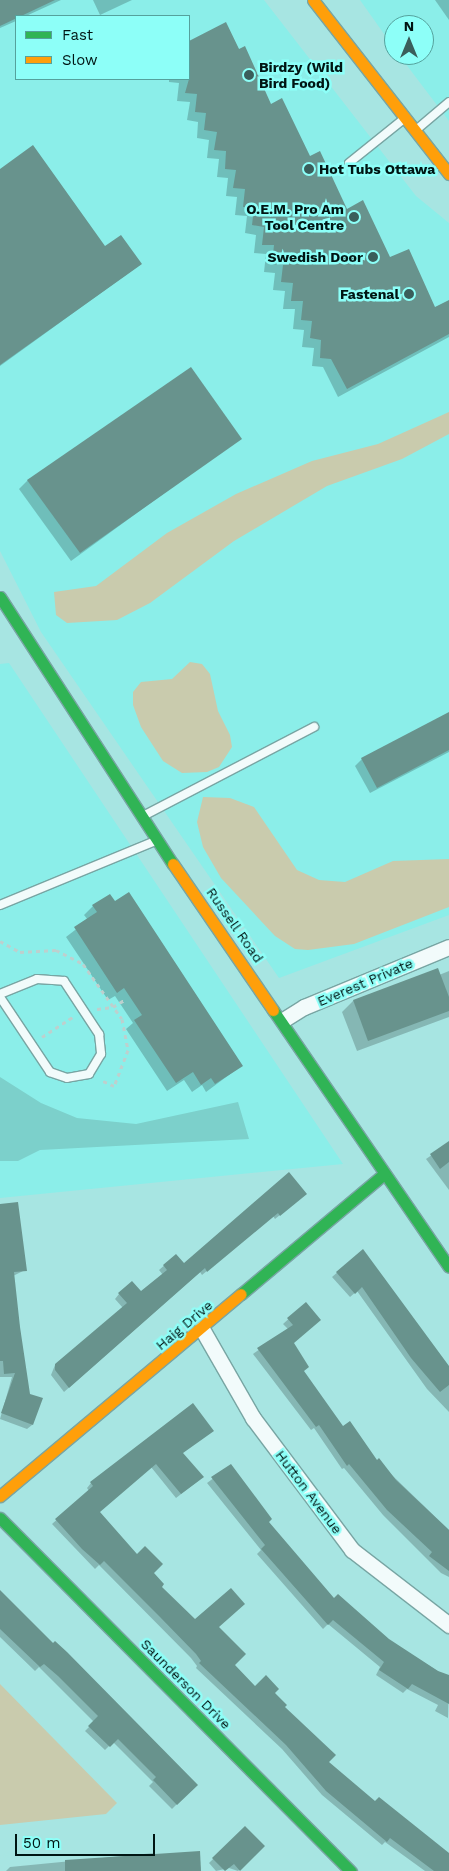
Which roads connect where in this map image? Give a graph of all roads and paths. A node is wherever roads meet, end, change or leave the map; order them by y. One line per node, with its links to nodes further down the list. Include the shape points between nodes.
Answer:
1 (313, 0): 3 (street)
2 (449, 102): 4 (lane)
3 (404, 119): 4 (street); 5 (lane)
4 (414, 132): 6 (street)
5 (349, 163)
6 (449, 174)
7 (0, 597): 9 (street, Russell Road)
8 (314, 727): 9 (lane)
9 (141, 816): 10 (street, Russell Road)
10 (157, 840): 11 (lane); 14 (street, Russell Road)
11 (0, 905)
12 (449, 947): 14 (street, Everest Private, via 304,1007)
13 (0, 995): 13 (lane, via 50,1072 67,1078 89,1074 101,1054 99,1034 64,981 37,979)
14 (283, 1020): 15 (street, Russell Road)
15 (384, 1174): 16 (street, Russell Road); 17 (street, Haig Drive)
16 (449, 1267)
17 (202, 1330): 18 (street, Haig Drive); 20 (street, Hutton Avenue, via 253,1418 352,1550)
18 (0, 1496)
19 (0, 1518): 21 (street, Saunderson Drive)
20 (449, 1625)
21 (351, 1871)

